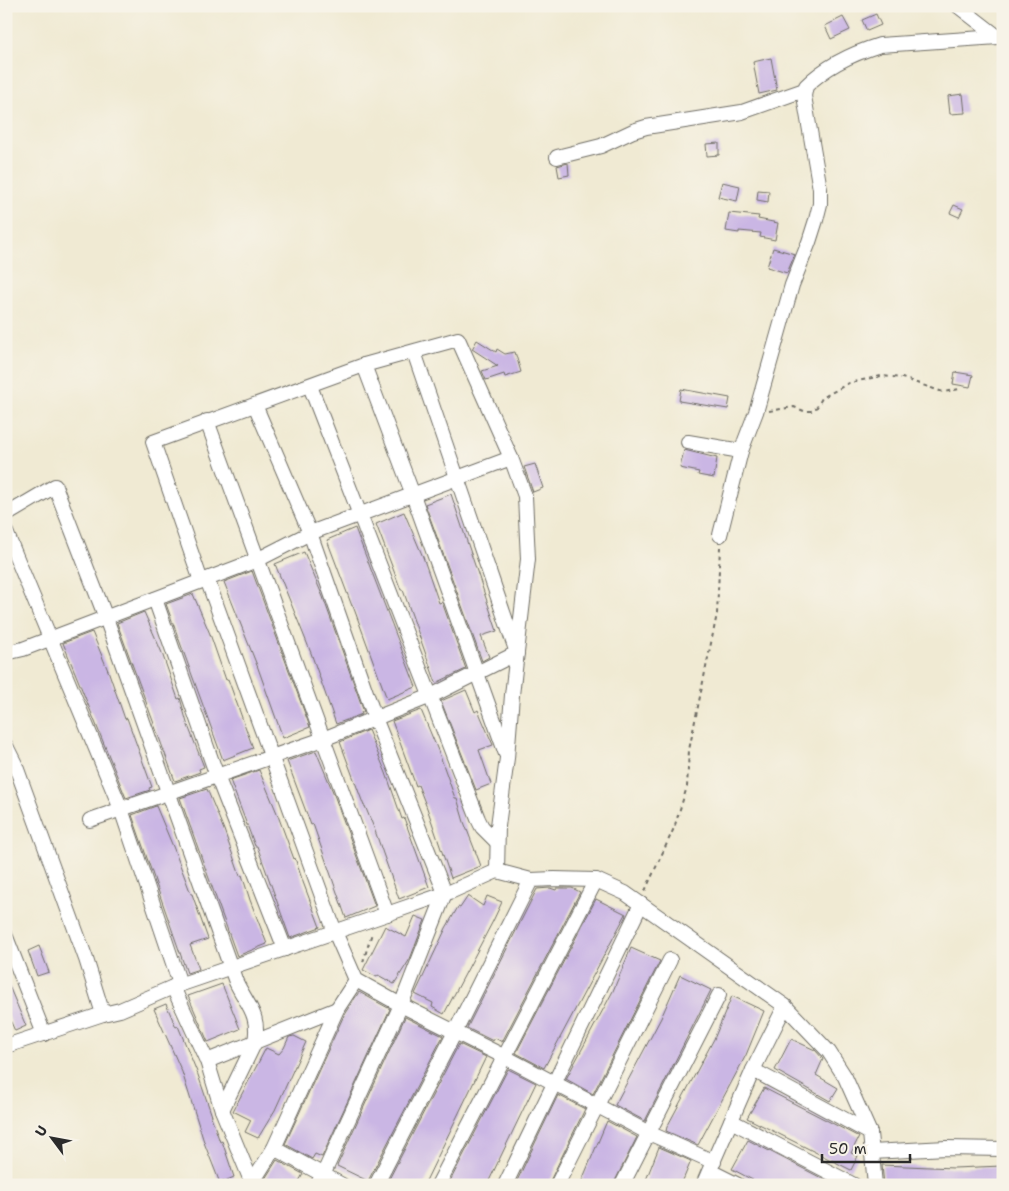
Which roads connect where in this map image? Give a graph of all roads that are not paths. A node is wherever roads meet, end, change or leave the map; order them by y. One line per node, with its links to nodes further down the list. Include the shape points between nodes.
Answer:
1 (958, 6): 2 (street)
2 (1000, 37): 3 (street, via 880,45 865,49 835,65)
3 (804, 90): 4 (street, via 742,112 646,127 602,146); 11 (street, via 820,204)
4 (557, 157)
5 (414, 352): 6 (street); 12 (street, via 458,339); 13 (street)
6 (364, 365): 7 (street); 14 (street)
7 (310, 386): 8 (street); 15 (street)
8 (255, 405): 9 (street); 18 (street)
9 (207, 421): 20 (street); 21 (street, via 154,442)
10 (688, 442): 11 (street)
11 (741, 451): 19 (street)
12 (511, 458): 13 (street); 26 (street, via 525,496 528,558)
13 (458, 478): 14 (street); 26 (street)
14 (413, 495): 15 (street); 27 (street)
15 (360, 514): 18 (street); 28 (street)
16 (6, 515): 23 (street, via 55,486)
17 (6, 532): 24 (street)
18 (310, 533): 20 (street); 29 (street)
19 (720, 535)
20 (258, 560): 21 (street); 30 (street)
21 (204, 580): 22 (street); 32 (street)
22 (155, 599): 23 (street); 34 (street)
23 (106, 618): 24 (street); 35 (street)
24 (51, 639): 25 (street); 36 (street)
25 (6, 652)
26 (516, 653): 27 (street); 33 (street)
27 (477, 673): 28 (street); 33 (street)
28 (431, 696): 29 (street); 38 (street, via 478,819)
29 (375, 718): 30 (street); 42 (street)
30 (323, 739): 32 (street); 44 (street)
31 (6, 746): 56 (street, via 86,959)
32 (270, 756): 34 (street); 45 (street)
33 (507, 758): 38 (street)
34 (217, 776): 35 (street); 47 (street)
35 (168, 793): 36 (street); 49 (street)
36 (121, 809): 37 (street); 51 (street)
37 (90, 820)
38 (496, 841): 39 (street)
39 (497, 871): 40 (street); 42 (street)
40 (531, 880): 41 (street); 57 (street)
41 (596, 880): 43 (street); 61 (street)
42 (445, 893): 44 (street); 53 (street)
43 (641, 904): 54 (street); 64 (street)
44 (382, 916): 45 (street)
45 (335, 932): 47 (street); 50 (street)
46 (6, 936): 58 (street)
47 (285, 949): 49 (street)
48 (670, 960): 65 (street)
49 (231, 967): 51 (street); 59 (street, via 256,1017)
50 (356, 980): 53 (street); 55 (street)
51 (176, 986): 56 (street); 62 (street)
52 (719, 994): 68 (street)
53 (401, 1005): 57 (street); 74 (street)
54 (785, 1006): 63 (street); 69 (street, via 829,1052 846,1077)
55 (337, 1009): 59 (street); 70 (street)
56 (103, 1014): 58 (street)
57 (455, 1032): 61 (street); 77 (street)
58 (44, 1034): 60 (street)
59 (255, 1042): 62 (street); 66 (street)
60 (6, 1046)
61 (503, 1056): 64 (street); 78 (street)
62 (207, 1061): 66 (street)
63 (753, 1070): 67 (street); 69 (street)
64 (556, 1084): 65 (street); 79 (street)
65 (596, 1106): 68 (street); 80 (street)
66 (222, 1110): 75 (street)
67 (731, 1122): 73 (street); 84 (street)
68 (649, 1133): 73 (street); 81 (street)
69 (870, 1133): 72 (street)
70 (274, 1148): 74 (street); 75 (street)
71 (1003, 1149): 72 (street)
72 (872, 1152): 85 (street)
73 (712, 1167): 82 (street); 83 (street)
74 (320, 1180): 76 (street)
75 (252, 1184)
76 (342, 1185)
77 (376, 1185)
78 (438, 1185)
79 (505, 1185)
80 (557, 1185)
81 (622, 1185)
82 (703, 1185)
83 (738, 1185)
84 (854, 1185)
85 (875, 1185)

